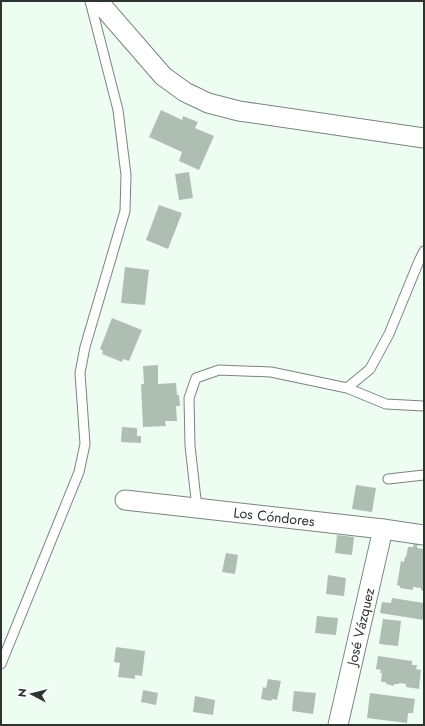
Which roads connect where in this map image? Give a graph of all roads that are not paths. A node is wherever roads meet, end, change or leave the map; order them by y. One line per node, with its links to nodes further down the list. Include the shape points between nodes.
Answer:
1 (90, 1): 13 (lane, via 118,110 126,176 125,211 80,373 85,444 78,472)
2 (98, 1): 3 (street, via 163,76 185,92 208,103 239,111)
3 (424, 138)
4 (424, 250): 5 (lane, via 389,334 370,369)
5 (348, 388): 6 (lane, via 386,404); 10 (lane, via 271,372 219,370 196,378 190,398 190,446)
6 (424, 406)
7 (424, 476): 8 (lane)
8 (388, 479)
9 (125, 500): 10 (street, Los Cóndores)
10 (197, 508): 11 (street, Los Cóndores)
11 (383, 529): 12 (street, Los Cóndores); 14 (street, José Vázquez)
12 (424, 535)
13 (1, 664)
14 (338, 725)

